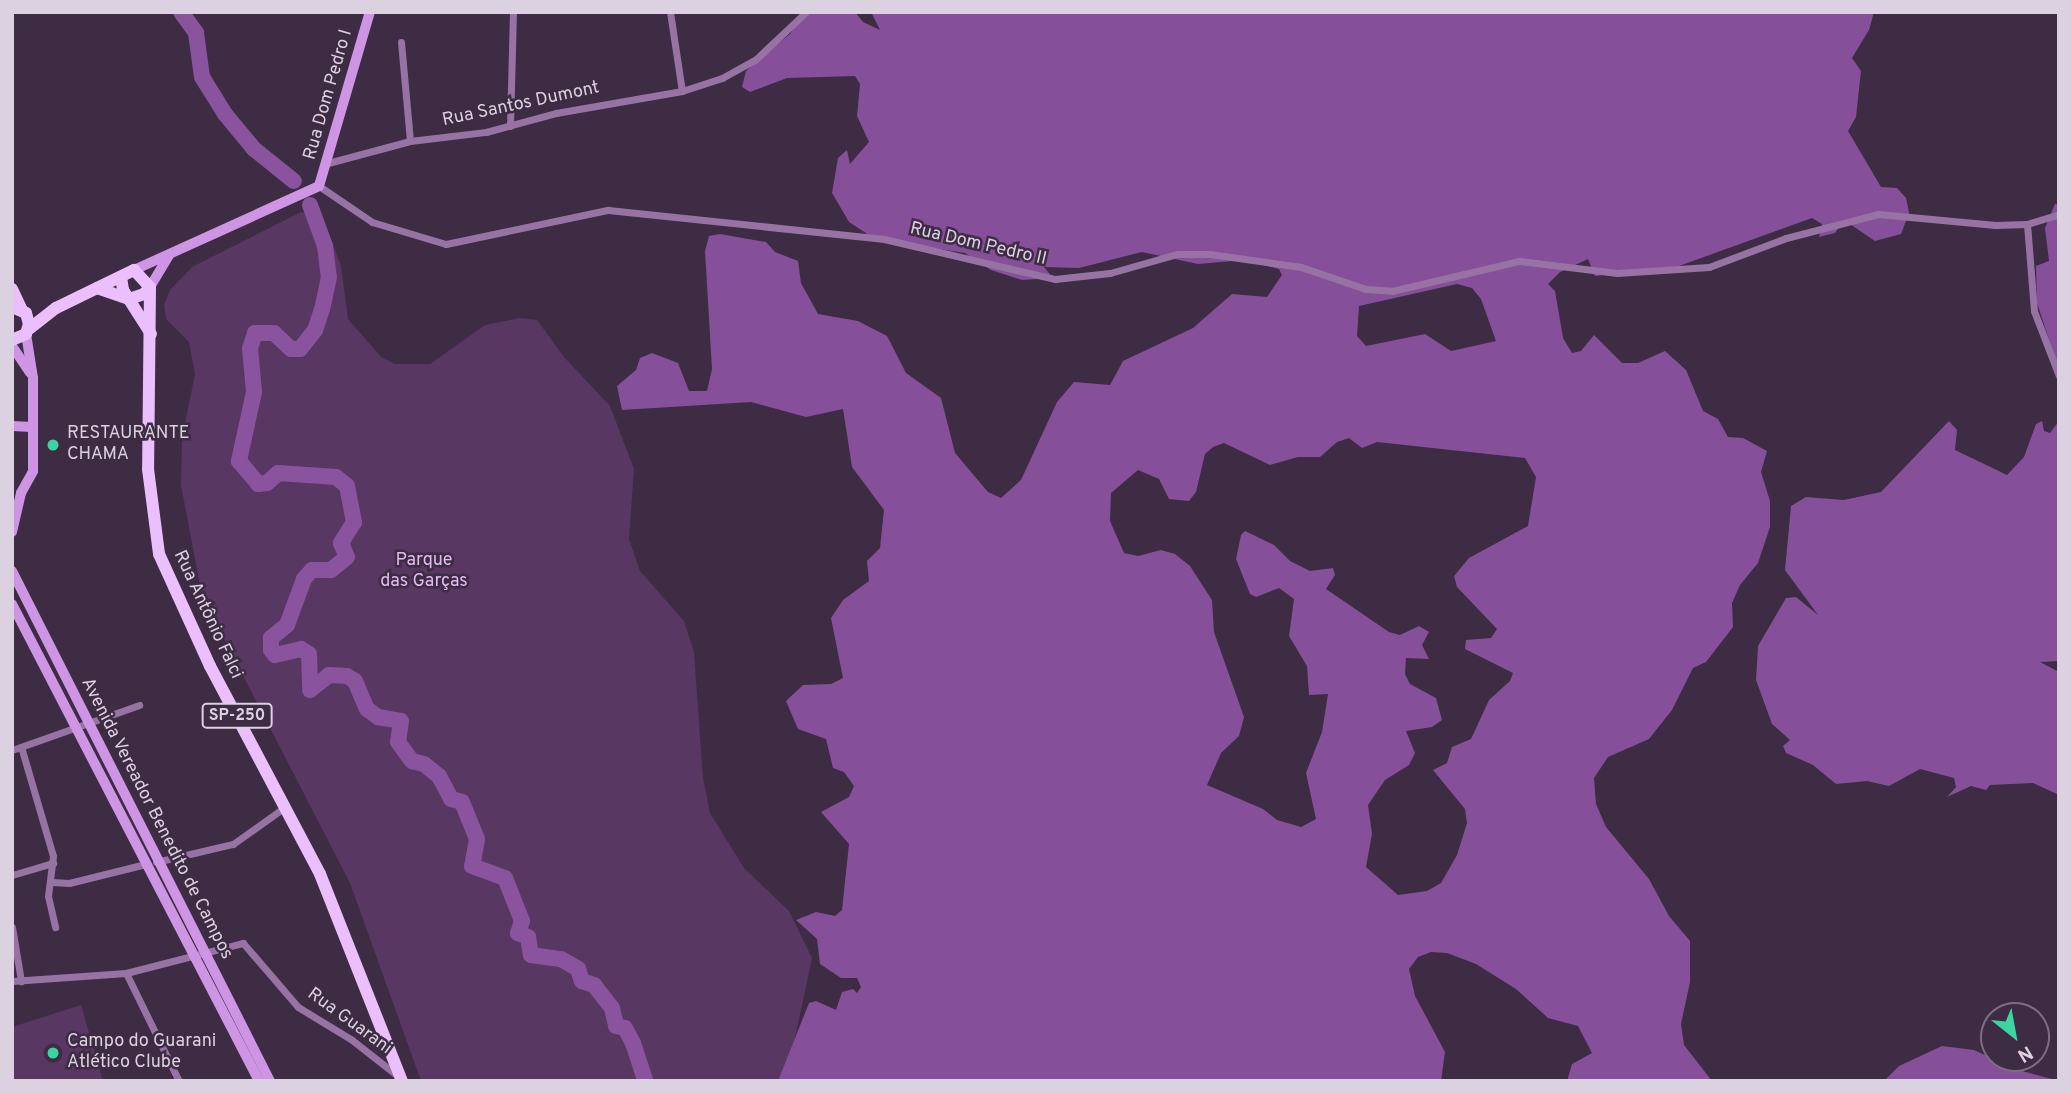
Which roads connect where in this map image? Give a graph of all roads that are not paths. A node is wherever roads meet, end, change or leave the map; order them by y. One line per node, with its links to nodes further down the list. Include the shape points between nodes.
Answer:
1 (370, 12): 9 (main road, Rua Dom Pedro I)
2 (513, 12): 7 (street)
3 (670, 12): 6 (street)
4 (806, 12): 6 (street, Rua Santos Dumont, via 755,60 722,78)
5 (401, 42): 8 (street)
6 (681, 91): 7 (street, Rua Santos Dumont)
7 (510, 126): 8 (street, Rua Santos Dumont)
8 (410, 141): 9 (street, Rua Santos Dumont)
9 (328, 163): 10 (main road, Rua Dom Pedro I)
10 (319, 186): 12 (street, Rua Dom Pedro II, via 372,222 446,244 608,210 884,239 1055,279 1110,273 1177,254 1210,254 1301,267 1366,289 1392,291 1519,261 1617,273 1678,272 1895,212 1995,225); 13 (main road)
11 (2059, 214): 12 (street, Rua Dom Pedro II)
12 (2027, 224): 26 (street, via 2034,311)
13 (171, 253): 14 (main road); 16 (main road)
14 (134, 270): 15 (main road); 16 (main road)
15 (121, 277): 18 (main road); 19 (main road)
16 (150, 287): 19 (main road, via 144,295); 23 (main road, Rua Antônio Falci / SP-250)
17 (12, 289): 21 (main road)
18 (97, 289): 19 (main road); 20 (main road)
19 (129, 299): 23 (main road)
20 (56, 308): 21 (main road); 22 (main road)
21 (20, 310): 22 (main road)
22 (27, 332): 24 (main road); 27 (main road)
23 (151, 334): 41 (main road, Rua Antônio Falci / SP-250, via 148,469 159,554 205,655)
24 (12, 340)
25 (12, 346): 27 (main road)
26 (2059, 376)
27 (33, 378): 29 (main road)
28 (12, 426): 29 (main road)
29 (33, 427): 30 (main road, via 33,471)
30 (16, 495): 31 (main road)
31 (12, 532)
32 (12, 571): 34 (main road, Avenida Vereador Benedito de Campos)
33 (12, 604): 35 (main road, Avenida Vereador Benedito de Campos)
34 (47, 646): 35 (main road); 37 (main road, Avenida Vereador Benedito de Campos)
35 (36, 653): 38 (main road, Avenida Vereador Benedito de Campos)
36 (139, 705): 37 (street)
37 (88, 725): 38 (street); 43 (main road, Avenida Vereador Benedito de Campos)
38 (76, 730): 40 (street); 43 (main road, Avenida Vereador Benedito de Campos)
39 (12, 750): 40 (street)
40 (22, 750): 42 (street)
41 (285, 807): 43 (street, via 233,844); 51 (main road, Rua Antônio Falci / SP-250, via 320,874)
42 (53, 863): 44 (street); 45 (street)
43 (151, 863): 45 (street, via 69,883); 48 (main road, Avenida Vereador Benedito de Campos)
44 (12, 874)
45 (52, 882): 47 (street, via 48,896)
46 (12, 927): 50 (street)
47 (55, 927)
48 (199, 953): 49 (street, Rua Guarani); 51 (street, Rua Guarani, via 232,943 251,947 298,1007 352,1040); 53 (main road, Avenida Vereador Benedito de Campos); 54 (main road, Avenida Vereador Benedito de Campos)
49 (126, 973): 50 (street, Rua Guarani); 52 (street)
50 (16, 981)
51 (402, 1080)
52 (179, 1081)
53 (259, 1081)
54 (270, 1081)

